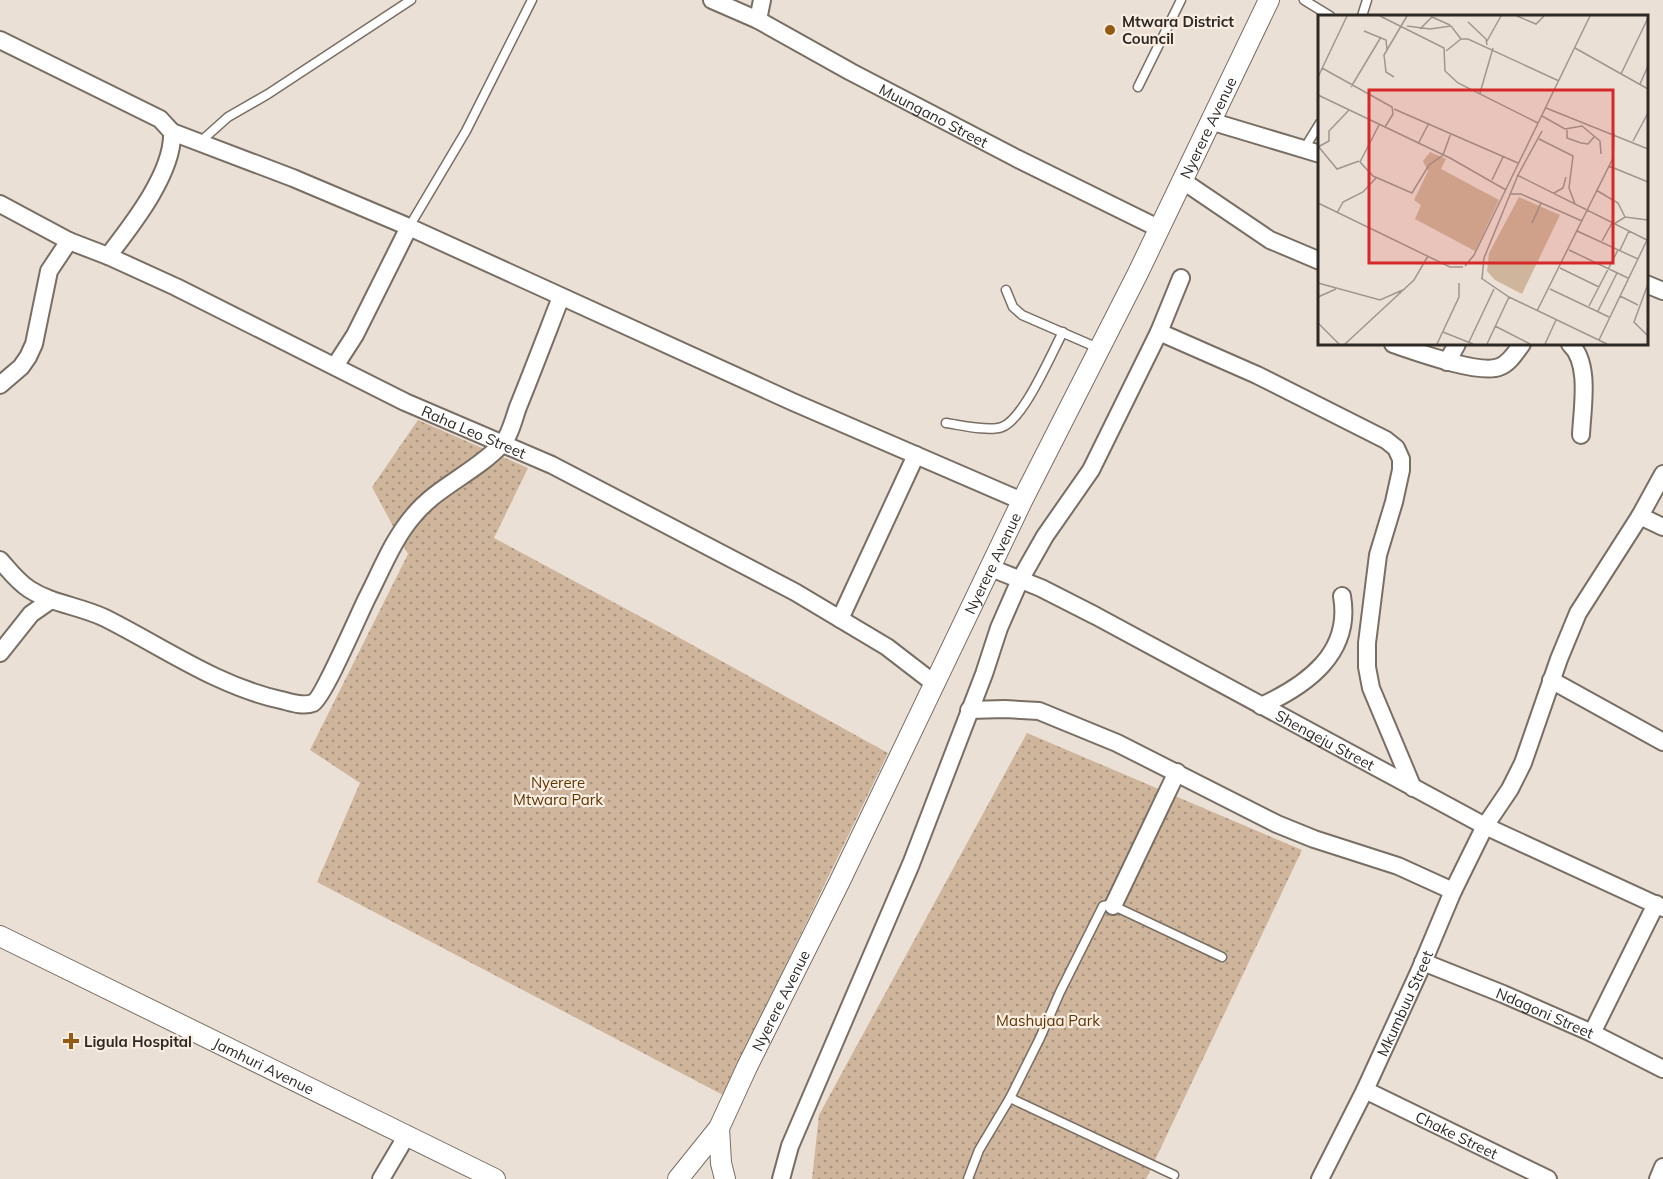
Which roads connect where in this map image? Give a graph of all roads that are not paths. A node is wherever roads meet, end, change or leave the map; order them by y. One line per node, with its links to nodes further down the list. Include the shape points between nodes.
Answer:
1 (411, 0): 17 (lane, via 228,117)
2 (532, 0): 21 (lane, via 466,131)
3 (712, 0): 11 (street, Muungano Street)
4 (762, 0): 11 (street)
5 (1181, 0): 13 (lane)
6 (1269, 0): 14 (street, Nyerere Avenue)
7 (1367, 0): 10 (lane)
8 (1310, 2): 9 (lane)
9 (1329, 15)
10 (1362, 15)
11 (758, 20): 22 (street, Muungano Street, via 851,72)
12 (0, 40): 16 (street, via 160,119)
13 (1138, 87)
14 (1210, 121): 18 (street); 19 (street, Nyerere Avenue)
15 (1318, 130): 18 (lane)
16 (172, 132): 17 (street); 24 (street, via 165,166 146,204)
17 (200, 142): 21 (street)
18 (1312, 152)
19 (1183, 181): 22 (street, Nyerere Avenue); 25 (street, via 1270,240)
20 (0, 204): 23 (street, Raha Leo Street)
21 (409, 227): 30 (street); 39 (street, via 360,327)
22 (1158, 228): 37 (street, Nyerere Avenue)
23 (69, 241): 24 (street, Raha Leo Street); 40 (street, via 49,271 28,357)
24 (108, 256): 39 (street, Raha Leo Street)
25 (1318, 260)
26 (1180, 278): 32 (street)
27 (1648, 284): 29 (street)
28 (1006, 290): 31 (lane, via 1013,307 1022,315)
29 (1663, 291)
30 (561, 297): 43 (street); 44 (street)
31 (1063, 332): 37 (lane); 41 (lane, via 1034,388 1010,422 986,428)
32 (1159, 332): 51 (street, via 1091,470); 62 (street, via 1257,375 1396,448 1401,470 1378,555 1367,667 1371,687)
33 (1396, 345): 38 (street)
34 (1456, 345): 38 (street)
35 (1521, 345): 38 (street, via 1498,368)
36 (1571, 345): 42 (street, via 1582,361)
37 (1098, 348): 46 (street, Nyerere Avenue)
38 (1447, 362)
39 (335, 366): 43 (street, Raha Leo Street, via 405,402)
40 (0, 385)
41 (946, 423)
42 (1581, 435)
43 (504, 443): 53 (street, via 431,499 405,527 331,674 312,703 297,704 246,690 103,617); 54 (street, Raha Leo Street, via 795,592)
44 (916, 455): 46 (street); 54 (street)
45 (1663, 474): 47 (street, Mkumbuu Street)
46 (1022, 501): 50 (street, Nyerere Avenue)
47 (1640, 516): 48 (street); 56 (street, Mkumbuu Street, via 1578,613)
48 (1663, 527)
49 (0, 560): 53 (street, via 22,584)
50 (990, 568): 51 (street, Shengeju Street); 57 (street, Nyerere Avenue)
51 (1020, 579): 58 (street, Shengeju Street); 59 (street)
52 (1342, 596): 58 (street, via 1340,636 1323,667 1288,694)
53 (51, 600): 55 (street, via 31,614)
54 (840, 619): 57 (street, Raha Leo Street, via 887,647)
55 (0, 653)
56 (1551, 680): 60 (street); 63 (street, Mkumbuu Street, via 1523,763)
57 (934, 684): 74 (street, Nyerere Avenue)
58 (1261, 706): 62 (street, Shengeju Street)
59 (969, 710): 61 (street, via 1039,711); 82 (street, via 911,864 790,1146)
60 (1663, 742)
61 (1177, 772): 64 (street, via 1277,824 1398,866); 65 (street)
62 (1413, 788): 63 (street, Shengeju Street)
63 (1485, 826): 64 (street, Mkumbuu Street); 66 (street, Shengeju Street)
64 (1453, 891): 69 (street, Mkumbuu Street)
65 (1113, 906): 68 (lane); 73 (lane, via 1100,910)
66 (1660, 906): 70 (street)
67 (0, 936): 75 (street, Jamhuri Avenue)
68 (1222, 957)
69 (1423, 963): 70 (street, Ndagoni Street); 72 (street, Mkumbuu Street)
70 (1592, 1033): 71 (street, Ndagoni Street)
71 (1663, 1069)
72 (1365, 1090): 84 (street, Mkumbuu Street); 85 (street, Chake Street)
73 (1010, 1098): 77 (lane); 83 (lane, via 979,1150)
74 (719, 1128): 80 (street); 81 (street)
75 (407, 1135): 78 (street); 79 (street, Jamhuri Avenue)
76 (1663, 1167): 86 (street)
77 (1174, 1175)
78 (381, 1179)
79 (495, 1179)
80 (678, 1179)
81 (725, 1179)
82 (781, 1179)
83 (968, 1179)
84 (1320, 1179)
85 (1548, 1179)
86 (1658, 1179)

